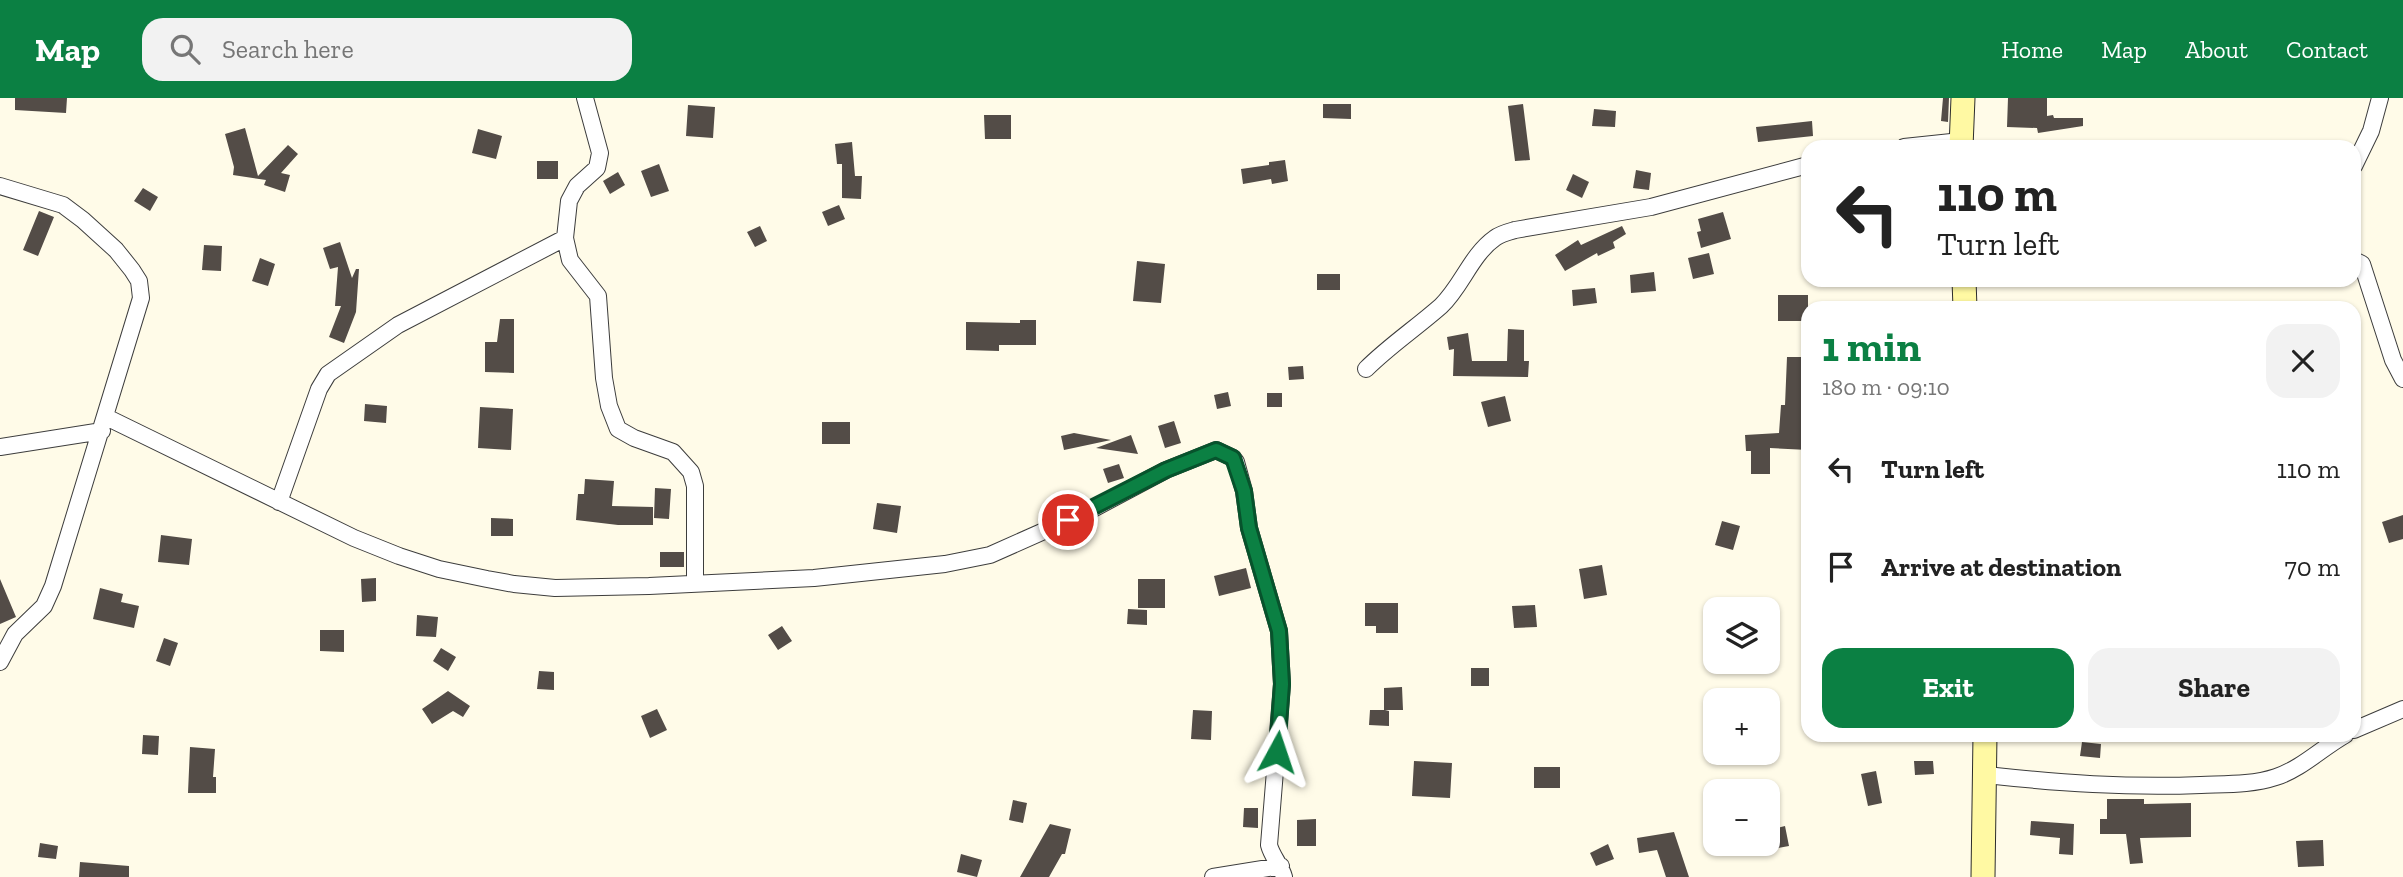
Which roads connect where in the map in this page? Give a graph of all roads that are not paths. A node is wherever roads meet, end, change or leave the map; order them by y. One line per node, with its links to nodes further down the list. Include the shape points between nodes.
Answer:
1 (585, 98): 8 (street, via 597,142 597,168 569,201)
2 (1963, 98): 4 (main road)
3 (2380, 98): 5 (street)
4 (1961, 140)
5 (2361, 152)
6 (1801, 167): 10 (street, via 1651,207 1495,237 1441,306)
7 (0, 186): 12 (street, via 63,205 116,250 139,281 141,298)
8 (565, 238): 14 (street, via 398,325 328,374); 15 (street, via 570,260 598,296 604,378 618,429 673,452 691,472)
9 (2361, 264): 11 (street)
10 (1366, 369)
11 (2403, 379)
12 (104, 424): 13 (street); 14 (street); 16 (street, via 53,586 44,606 15,634)
13 (0, 447)
14 (279, 502): 15 (street, via 399,556 514,584)
15 (695, 583): 22 (street, via 869,573 990,555 1216,450 1233,458 1279,631 1282,684 1269,845)
16 (0, 662)
17 (2403, 709): 18 (street)
18 (2361, 727)
19 (1985, 742): 21 (main road)
20 (2334, 742): 21 (street, via 2277,777 2251,783 2141,788)
21 (1986, 775): 24 (main road)
22 (1283, 871): 23 (street)
23 (1213, 877)
24 (1983, 877)

